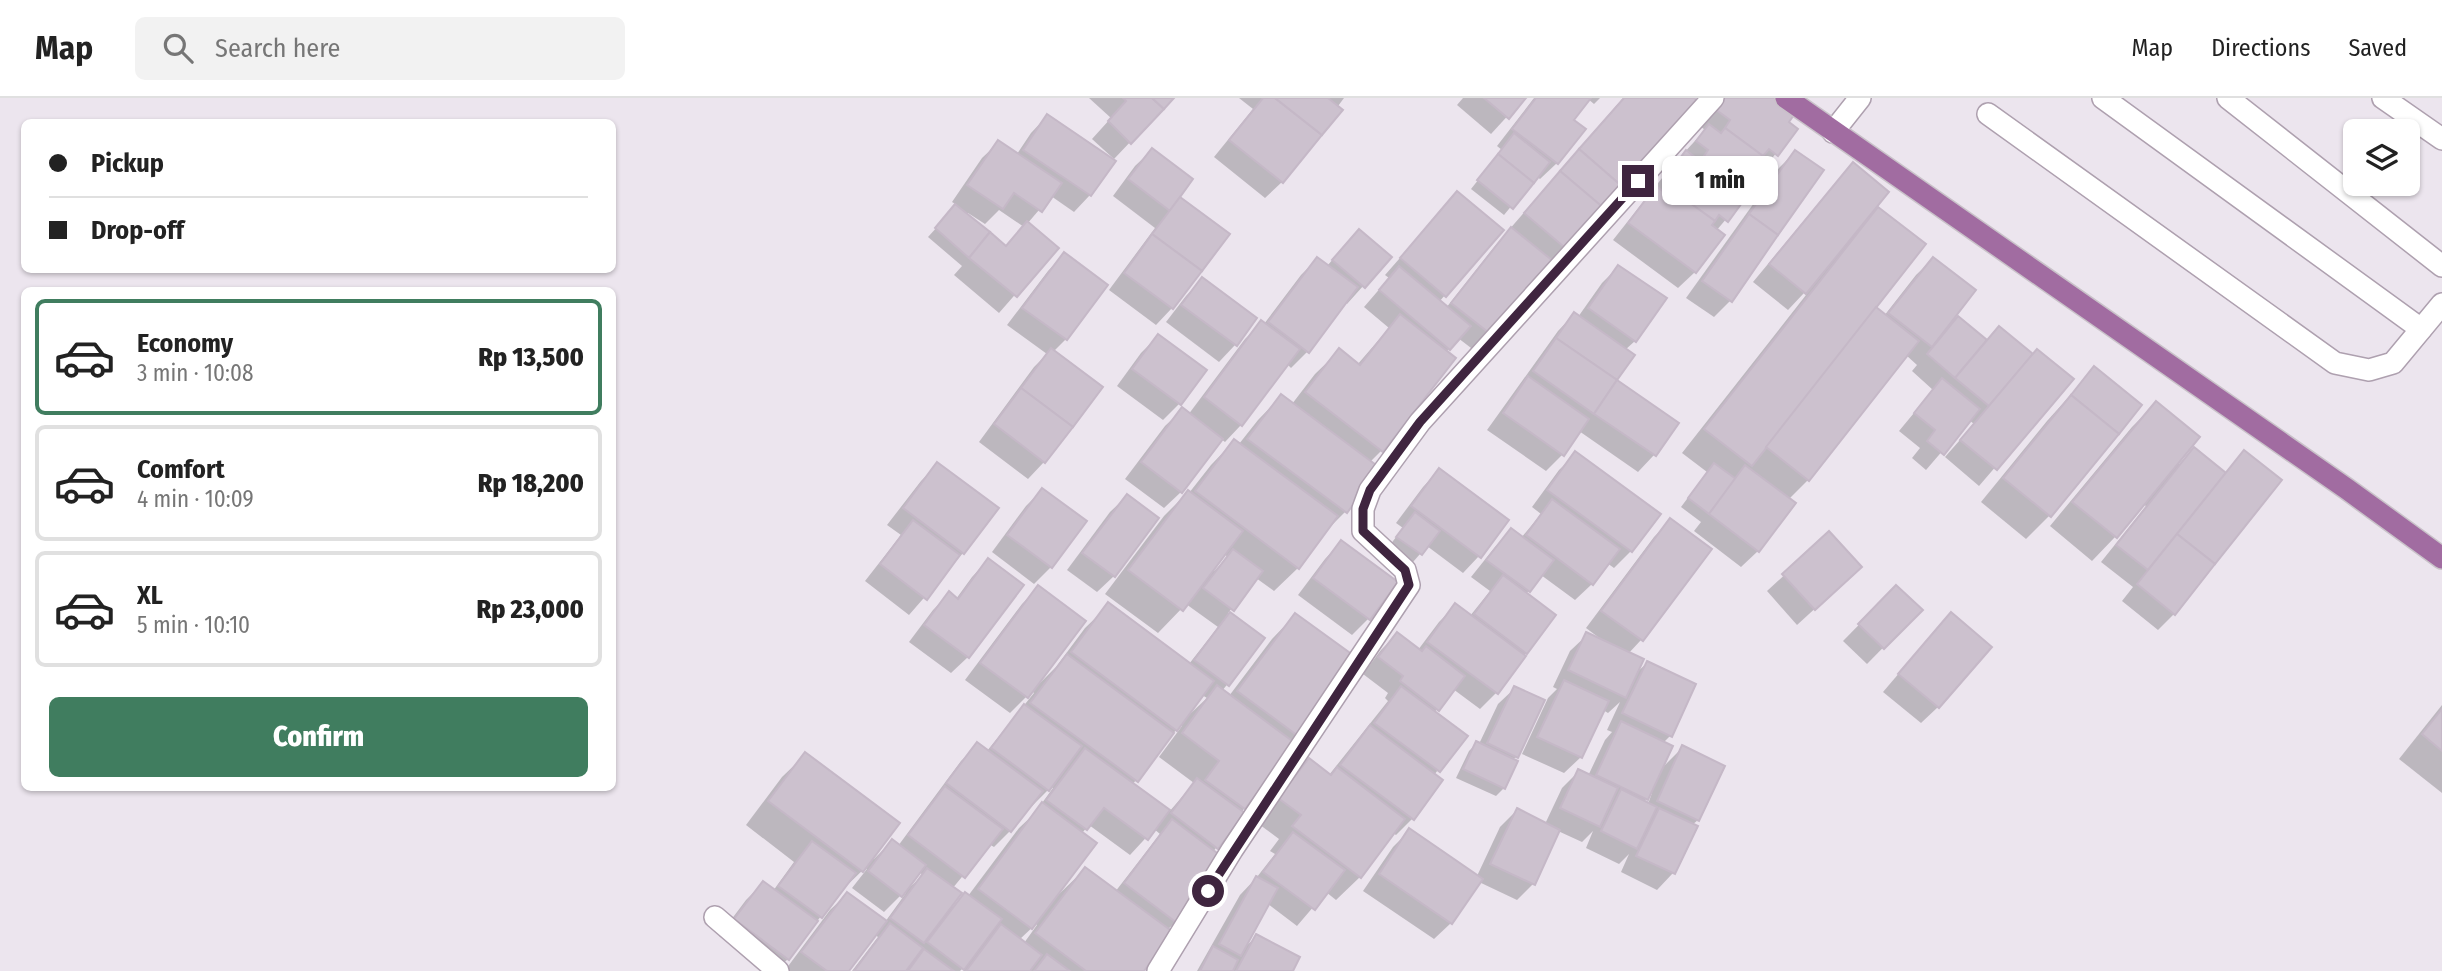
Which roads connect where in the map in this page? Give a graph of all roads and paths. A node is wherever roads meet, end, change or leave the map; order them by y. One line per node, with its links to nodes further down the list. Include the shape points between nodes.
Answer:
1 (1713, 98): 16 (street, via 1420,422 1370,490 1363,509 1363,531 1405,570 1409,585)
2 (1786, 98): 8 (main road)
3 (1860, 98): 8 (street)
4 (2103, 98): 12 (street)
5 (2228, 98): 10 (street)
6 (2383, 98): 9 (street)
7 (1988, 114): 12 (street, via 2336,363 2369,370 2392,363)
8 (1833, 132): 13 (main road)
9 (2442, 139)
10 (2442, 266)
11 (2442, 304): 12 (street)
12 (2421, 329)
13 (2441, 555)
14 (715, 917): 15 (street)
15 (778, 971)
16 (1158, 971)

